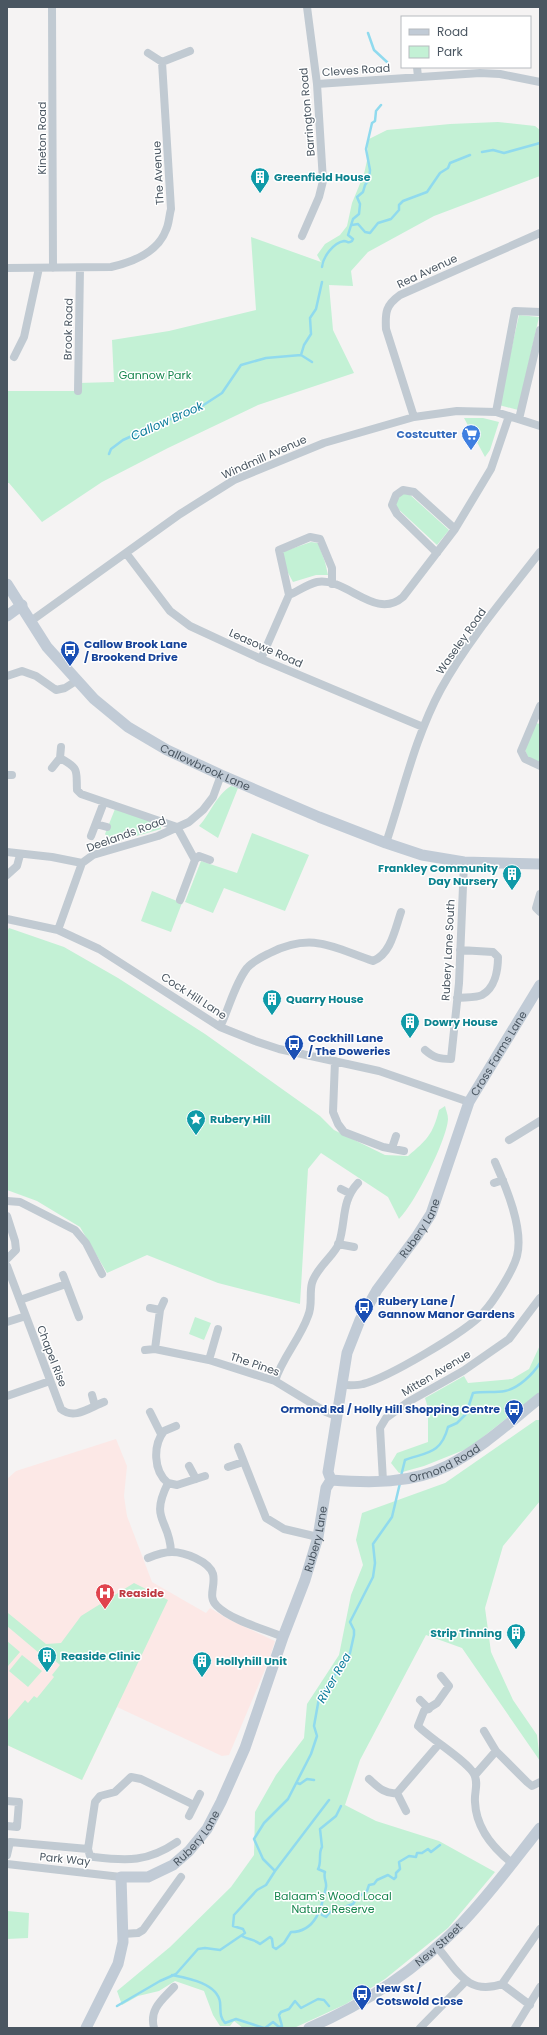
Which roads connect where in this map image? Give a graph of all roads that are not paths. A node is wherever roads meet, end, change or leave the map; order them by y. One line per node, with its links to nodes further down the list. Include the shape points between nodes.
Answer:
1 (52, 7): 14 (street, Kineton Road)
2 (308, 7): 9 (street, Barrington Road)
3 (190, 51): 5 (street)
4 (148, 53): 5 (street)
5 (162, 62): 15 (street, The Avenue, via 171,209 166,231 156,246 127,264)
6 (417, 68): 7 (street)
7 (418, 77): 8 (street, Cleves Road, via 480,73); 9 (street, Cleves Road)
8 (540, 82)
9 (316, 84): 11 (street, Barrington Road, via 323,181)
10 (540, 233): 22 (street, Rea Avenue, via 400,295 390,302 386,329)
11 (302, 236)
12 (7, 268): 13 (street, The Avenue)
13 (39, 268): 14 (street, The Avenue); 18 (street, via 24,337)
14 (53, 268): 15 (street, The Avenue)
15 (80, 268): 19 (street, Brook Road)
16 (540, 312): 20 (street, via 515,311)
17 (540, 330): 23 (street)
18 (14, 357)
19 (78, 391)
20 (496, 412): 21 (street, Windmill Avenue); 22 (street, Windmill Avenue, via 457,411)
21 (509, 416): 23 (street, Windmill Avenue); 25 (street, via 491,469)
22 (414, 417): 27 (street, Windmill Avenue, via 324,443 234,480 180,514)
23 (519, 419): 24 (street, Windmill Avenue)
24 (540, 426)
25 (455, 529): 28 (street); 28 (street, via 414,492 403,490 396,495 392,505 397,514)
26 (540, 552): 40 (street, Waseley Road, via 457,663)
27 (126, 553): 34 (street, Windmill Avenue); 35 (street, Leasowe Road, via 176,617)
28 (437, 553): 30 (street, via 395,604 376,604)
29 (7, 584): 32 (street, Callowbrook Lane)
30 (332, 584): 31 (street, via 317,582); 31 (street, via 332,568 320,539 310,537 279,550)
31 (289, 595): 35 (street)
32 (22, 605): 33 (street); 34 (street, Callowbrook Lane)
33 (7, 616)
34 (31, 621): 37 (street, Callowbrook Lane)
35 (261, 659): 40 (street, Leasowe Road)
36 (7, 676): 37 (street, via 22,668 56,690)
37 (76, 681): 45 (street, Callowbrook Lane, via 114,716 143,737)
38 (540, 706): 39 (street)
39 (537, 717): 43 (street, via 521,751 525,759)
40 (423, 727): 51 (street, Waseley Road)
41 (61, 747): 42 (street)
42 (60, 758): 44 (street); 46 (street, Deelands Road, via 74,765 78,773 77,790 87,797)
43 (540, 766)
44 (52, 768)
45 (221, 775): 49 (street, Deelands Road, via 213,797 203,810 189,822); 51 (street, Callowbrook Lane)
46 (104, 802): 47 (street, Deelands Road); 49 (street, Deelands Road)
47 (96, 824): 48 (street, Deelands Road); 50 (street, Deelands Road)
48 (107, 827)
49 (177, 827): 54 (street); 57 (street, Deelands Road, via 158,836 93,855)
50 (91, 836)
51 (386, 844): 56 (street, Callowbrook Lane, via 441,859)
52 (7, 852): 53 (street)
53 (20, 855): 57 (street, via 52,857); 59 (street, via 17,866)
54 (195, 860): 55 (street, via 199,856); 61 (street)
55 (210, 860)
56 (464, 862): 58 (street, Callowbrook Lane); 66 (street, Rubery Lane South)
57 (82, 863): 65 (street, Deelands Road)
58 (540, 864)
59 (7, 874)
60 (540, 894): 63 (street, via 536,904)
61 (180, 900)
62 (401, 912): 69 (street, via 388,948 381,958 373,961 317,942 283,946 259,958 241,978)
63 (540, 912)
64 (7, 919): 65 (street, Cock Hill Lane)
65 (58, 930): 69 (street, Cock Hill Lane, via 99,949)
66 (460, 950): 68 (street, Rubery Lane South); 68 (street, via 493,952 498,958 498,970 491,986 482,995)
67 (540, 984): 72 (street, Cross Farms Lane)
68 (457, 998): 70 (street, Rubery Lane South, via 451,1059 431,1056)
69 (220, 1027): 71 (street, Cock Hill Lane, via 279,1049)
70 (425, 1050)
71 (335, 1061): 72 (street, Cock Hill Lane, via 379,1071); 76 (street, via 333,1112 338,1124 344,1132)
72 (469, 1102): 107 (street, Rubery Lane, via 430,1214 418,1236 367,1306 347,1353)
73 (540, 1121): 75 (street)
74 (396, 1136): 76 (street)
75 (509, 1140)
76 (392, 1148): 77 (street)
77 (404, 1151)
78 (495, 1162): 79 (street)
79 (503, 1180): 81 (street); 107 (street, via 518,1232 519,1245 512,1267 483,1313 459,1332 378,1378 362,1384)
80 (358, 1183): 83 (street)
81 (494, 1183)
82 (341, 1189): 83 (street)
83 (349, 1193): 86 (street)
84 (7, 1201): 90 (street, via 20,1202 75,1230 86,1243)
85 (7, 1216): 88 (street, via 16,1250)
86 (338, 1244): 87 (street); 106 (street, via 312,1283 312,1302 308,1316 278,1369)
87 (354, 1247)
88 (7, 1259)
89 (7, 1266): 94 (street, Chapel Rise)
90 (102, 1274)
91 (63, 1275): 92 (street)
92 (66, 1284): 94 (street); 99 (street)
93 (540, 1298): 124 (street, Mitten Avenue, via 510,1339 386,1418 380,1428)
94 (20, 1300): 98 (street, Chapel Rise)
95 (164, 1301): 97 (street)
96 (150, 1308): 97 (street)
97 (160, 1310): 102 (street)
98 (26, 1316): 100 (street); 105 (street, Chapel Rise)
99 (79, 1317)
100 (7, 1322)
101 (218, 1329): 104 (street)
102 (156, 1349): 103 (street, The Pines); 104 (street, The Pines)
103 (145, 1350)
104 (208, 1360): 106 (street, The Pines)
105 (50, 1381): 109 (street); 112 (street, Chapel Rise, via 61,1409 67,1414)
106 (275, 1381): 114 (street, The Pines)
107 (341, 1385): 114 (street, Rubery Lane)
108 (92, 1395): 112 (street)
109 (7, 1396)
110 (540, 1398): 124 (street, Ormond Road, via 471,1451 447,1466 420,1476)
111 (104, 1402): 112 (street, Chapel Rise)
112 (95, 1406)
113 (150, 1412): 116 (street)
114 (336, 1416): 123 (street, Rubery Lane, via 328,1472)
115 (176, 1426): 116 (street)
116 (161, 1434): 125 (street, via 156,1444 158,1466)
117 (238, 1447): 118 (street)
118 (243, 1462): 120 (street); 126 (street, via 266,1518 284,1529)
119 (189, 1466): 122 (street)
120 (228, 1467)
121 (206, 1476): 122 (street)
122 (196, 1479): 125 (street, via 176,1485)
123 (330, 1480): 124 (street, Ormond Road); 126 (street, Rubery Lane, via 326,1488)
124 (384, 1481)
125 (168, 1483): 127 (street, via 160,1498 159,1511 162,1524 171,1541)
126 (318, 1537): 129 (street, Rubery Lane, via 306,1580)
127 (171, 1552): 128 (street); 129 (street, via 192,1557 212,1572 214,1580 211,1597 216,1606 228,1614)
128 (148, 1558)
129 (283, 1637): 153 (street, Rubery Lane, via 245,1748 207,1829 189,1851 173,1864 148,1877)
130 (441, 1676): 132 (street, via 449,1686 437,1703)
131 (420, 1700): 132 (street)
132 (429, 1709): 134 (street, via 424,1711 418,1726)
133 (484, 1732): 135 (street)
134 (439, 1744): 136 (street, via 468,1766); 139 (street)
135 (496, 1751): 136 (street); 138 (street, via 532,1786)
136 (475, 1775): 151 (street, via 477,1783 474,1801 486,1835 498,1853)
137 (369, 1779): 139 (street, via 384,1792)
138 (540, 1782)
139 (397, 1793): 143 (street)
140 (200, 1794): 142 (street)
141 (7, 1801): 145 (street, via 19,1802 17,1827)
142 (194, 1805): 144 (street); 149 (street, via 141,1779 130,1778 115,1792 100,1796 95,1802)
143 (406, 1811)
144 (189, 1816)
145 (9, 1827): 147 (street)
146 (540, 1828): 151 (street, New Street)
147 (10, 1842): 149 (street); 150 (street)
148 (177, 1842): 149 (street, via 157,1853 124,1861 90,1856)
149 (88, 1849)
150 (7, 1855)
151 (512, 1863): 157 (street, New Street, via 461,1924)
152 (7, 1864): 153 (street, Park Way)
153 (120, 1877): 156 (street)
154 (181, 1877): 156 (street, Rubery Lane, via 143,1930)
155 (540, 1929): 159 (street)
156 (123, 1934): 163 (street, via 116,1968)
157 (437, 1947): 158 (street); 165 (street, New Street, via 408,1971 365,2000)
158 (466, 1981): 159 (street, via 483,1989); 166 (street)
159 (502, 1984): 162 (street)
160 (174, 1987): 164 (street, via 158,2004 152,2016)
161 (540, 1987): 162 (street)
162 (530, 2005): 167 (street)
163 (86, 2028)
164 (154, 2028)
165 (309, 2028)
166 (420, 2028)
167 (515, 2028)

